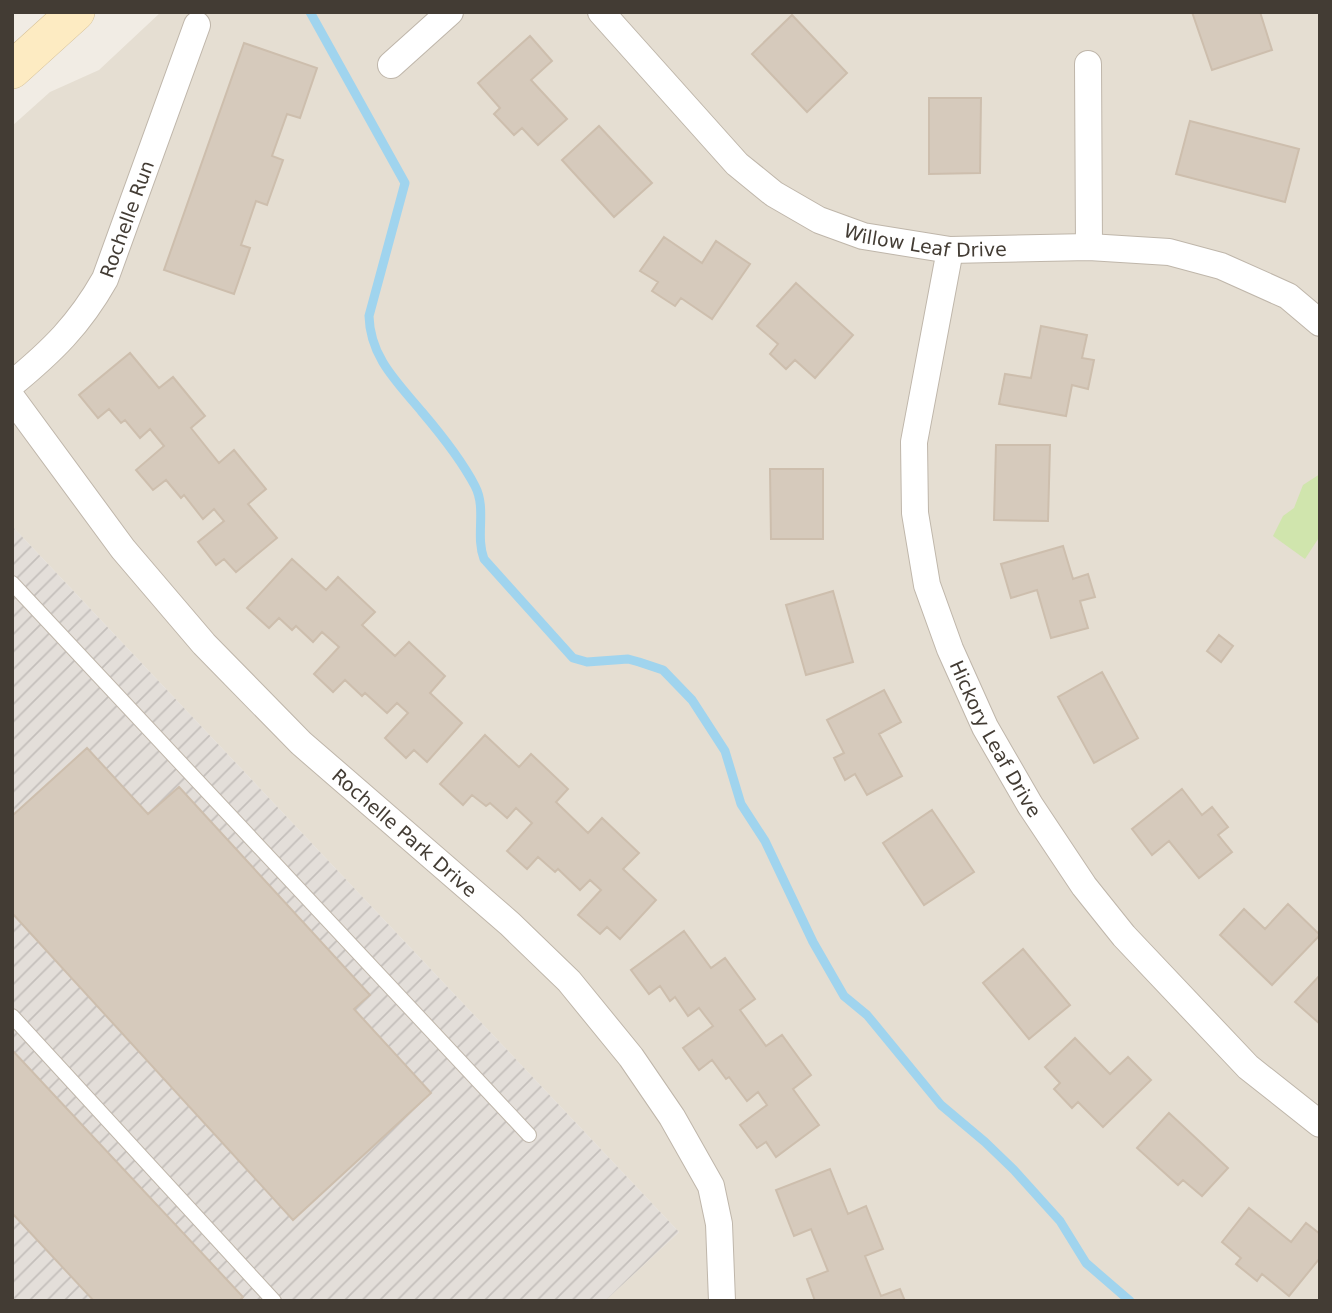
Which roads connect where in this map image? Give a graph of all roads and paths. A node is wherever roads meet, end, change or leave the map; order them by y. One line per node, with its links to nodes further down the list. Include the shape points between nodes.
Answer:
1 (76, 12): 7 (main road)
2 (450, 12): 6 (street)
3 (601, 12): 9 (street, Willow Leaf Drive, via 737,164 774,194 819,220 863,236)
4 (197, 25): 11 (street, Rochelle Run, via 105,279 88,310 53,350)
5 (1088, 64): 8 (street)
6 (391, 65)
7 (12, 70)
8 (1089, 247): 9 (street, Willow Leaf Drive); 10 (street, Willow Leaf Drive, via 1169,252 1222,265 1288,296)
9 (950, 250): 15 (street, Hickory Leaf Drive, via 914,442 915,513 927,584 950,649 985,727 1030,805 1092,896 1248,1067)
10 (1320, 323)
11 (12, 384)
12 (12, 398): 18 (street, Rochelle Park Drive, via 123,549 204,644 301,743 569,981 631,1057 711,1186 719,1224)
13 (12, 583): 16 (lane)
14 (12, 1016): 17 (lane)
15 (1320, 1124)
16 (529, 1135)
17 (274, 1301)
18 (722, 1301)

